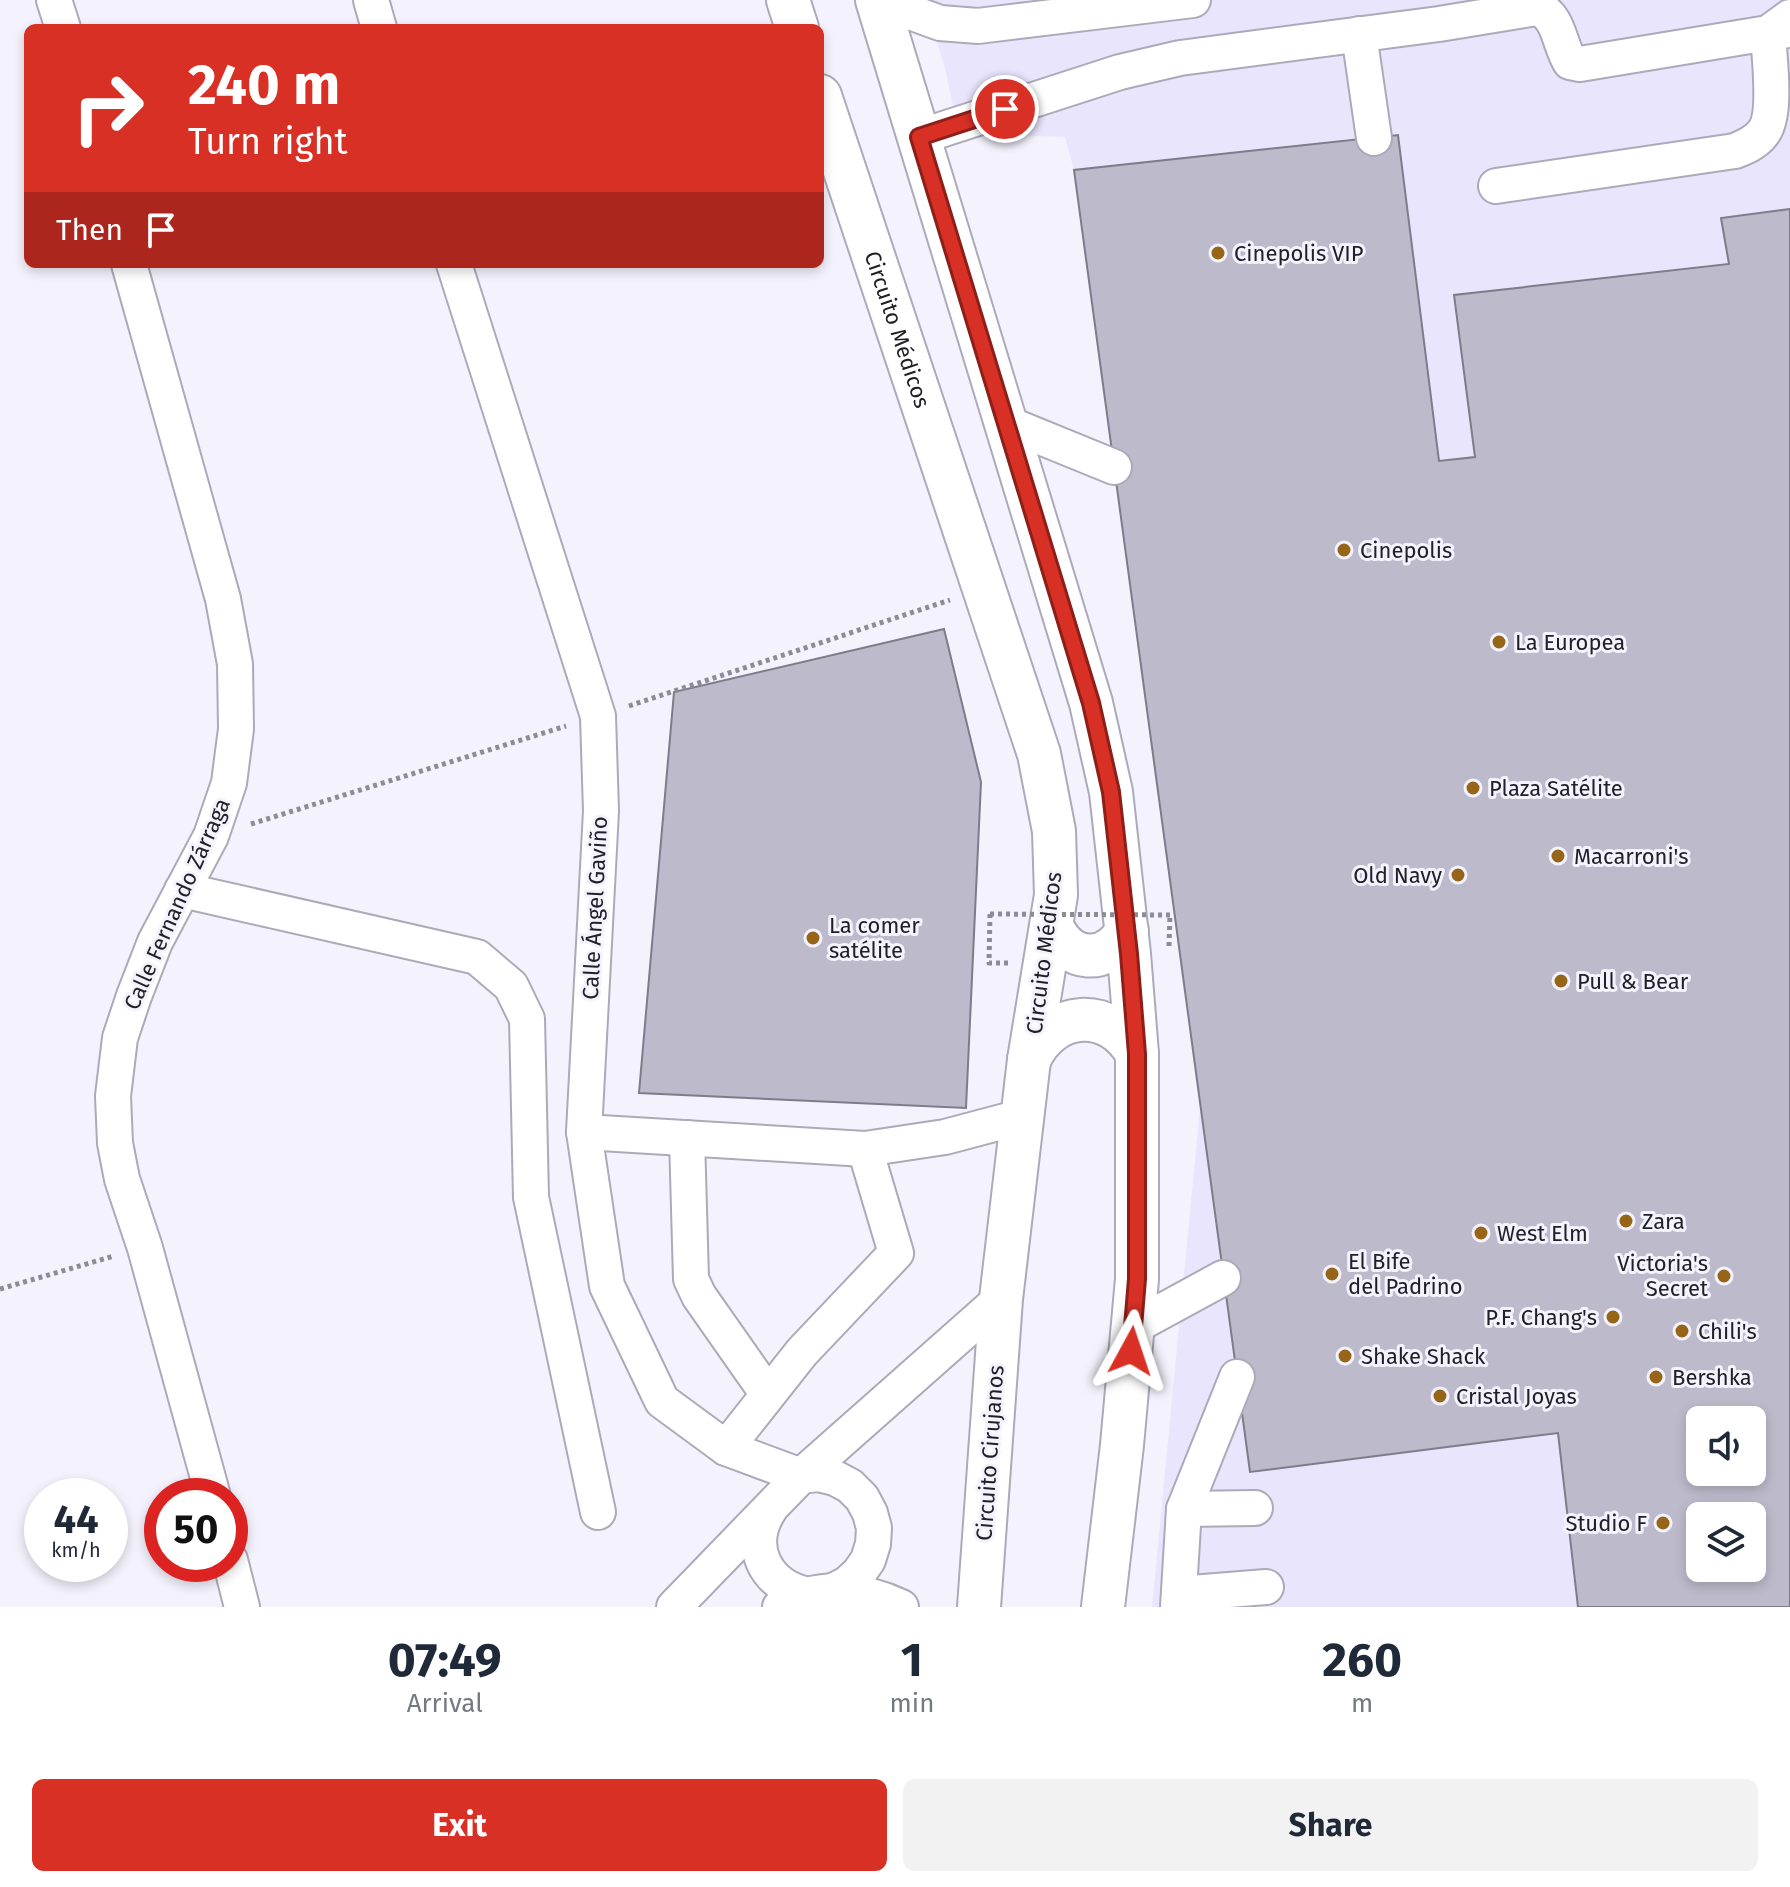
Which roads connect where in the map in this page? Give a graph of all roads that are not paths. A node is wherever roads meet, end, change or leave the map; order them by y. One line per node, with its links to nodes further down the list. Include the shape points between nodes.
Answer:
1 (54, 0): 6 (street)
2 (371, 0): 7 (street)
3 (788, 0): 8 (main road)
4 (877, 0): 5 (street, via 940,23 978,26); 12 (main road)
5 (1175, 1)
6 (62, 24)
7 (378, 24)
8 (796, 24)
9 (1783, 27): 10 (street, via 1580,64 1565,54 1552,16 1537,8); 14 (street, via 1772,115 1764,133 1750,144 1735,151)
10 (1359, 34): 12 (street, via 1180,58 1120,72); 13 (street)
11 (824, 108): 20 (main road, Circuito Médicos, via 1039,754 1054,831)
12 (919, 137): 17 (main road)
13 (1374, 138)
14 (1496, 186)
15 (130, 268): 19 (street, Calle Fernando Zárraga, via 223,599 235,664 236,729 229,783 211,836)
16 (455, 268): 25 (street, Calle Ángel Gaviño, via 598,716 601,811)
17 (1006, 423): 18 (street); 21 (main road, via 1091,703 1111,792)
18 (1114, 467)
19 (182, 890): 35 (street, Calle Fernando Zárraga, via 155,942 120,1038 113,1096 115,1143); 39 (street, via 477,957 511,986 527,1019 531,1197)
20 (1052, 926): 21 (main road, via 1064,946 1085,956 1110,950); 23 (main road, Circuito Médicos)
21 (1127, 931): 22 (main road)
22 (1137, 1054): 23 (main road, via 1120,1032 1081,1019 1044,1036); 30 (main road)
23 (1029, 1060): 24 (main road, Circuito Médicos)
24 (1024, 1116): 27 (street, via 945,1137); 29 (main road, Circuito Médicos)
25 (584, 1132): 26 (street); 33 (street, Calle Ángel Gaviño, via 607,1286 662,1401)
26 (687, 1138): 27 (street); 32 (street, via 691,1279)
27 (865, 1149): 32 (street, via 896,1253)
28 (1223, 1278): 30 (street)
29 (1001, 1299): 34 (street); 47 (main road, Circuito Cirujanos)
30 (1133, 1327): 48 (main road)
31 (1237, 1377): 38 (street)
32 (767, 1393): 33 (street)
33 (726, 1448): 34 (street, Calle Ángel Gaviño)
34 (801, 1476): 36 (street); 42 (street, via 818,1474 850,1486 862,1498 874,1528 868,1560 859,1573 847,1584)
35 (208, 1478)
36 (775, 1502): 42 (street, via 759,1535 764,1564 781,1585); 45 (street)
37 (1255, 1508): 38 (street)
38 (1184, 1509): 43 (street)
39 (598, 1512)
40 (236, 1582): 44 (street)
41 (1266, 1587): 43 (street)
42 (807, 1598): 46 (street, via 858,1592)
43 (1179, 1601)
44 (242, 1607)
45 (674, 1607)
46 (901, 1607)
47 (979, 1607)
48 (1103, 1607)

